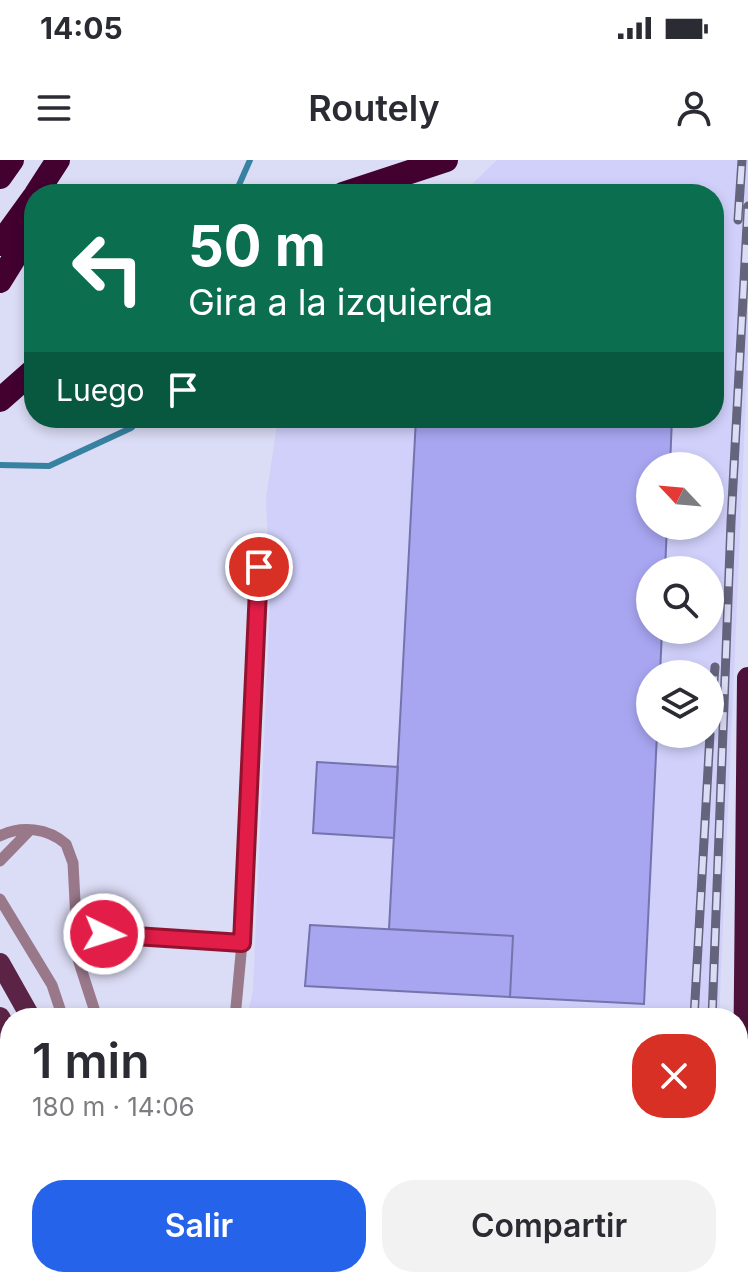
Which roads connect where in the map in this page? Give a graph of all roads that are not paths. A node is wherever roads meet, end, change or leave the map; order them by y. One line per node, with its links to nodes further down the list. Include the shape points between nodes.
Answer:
1 (12, 160): 5 (highway)
2 (58, 160): 6 (highway)
3 (75, 160): 7 (highway)
4 (446, 160): 8 (highway)
5 (0, 177)
6 (42, 184)
7 (60, 184)
8 (373, 184)
9 (24, 210): 11 (highway)
10 (24, 242): 12 (highway)
11 (0, 244)
12 (0, 281)
13 (24, 379): 14 (highway)
14 (0, 400)
15 (259, 567): 22 (lane)
16 (748, 678): 28 (highway)
17 (30, 830): 18 (lane); 19 (lane); 21 (lane, via 49,833 66,844 73,863)
18 (0, 836)
19 (0, 861)
20 (0, 899): 25 (lane, via 52,985)
21 (74, 914): 22 (lane, via 85,928 104,934); 26 (lane, via 83,983)
22 (242, 943): 27 (lane)
23 (0, 963): 24 (main road)
24 (25, 1008)
25 (60, 1008)
26 (93, 1008)
27 (236, 1008)
28 (745, 1008)

